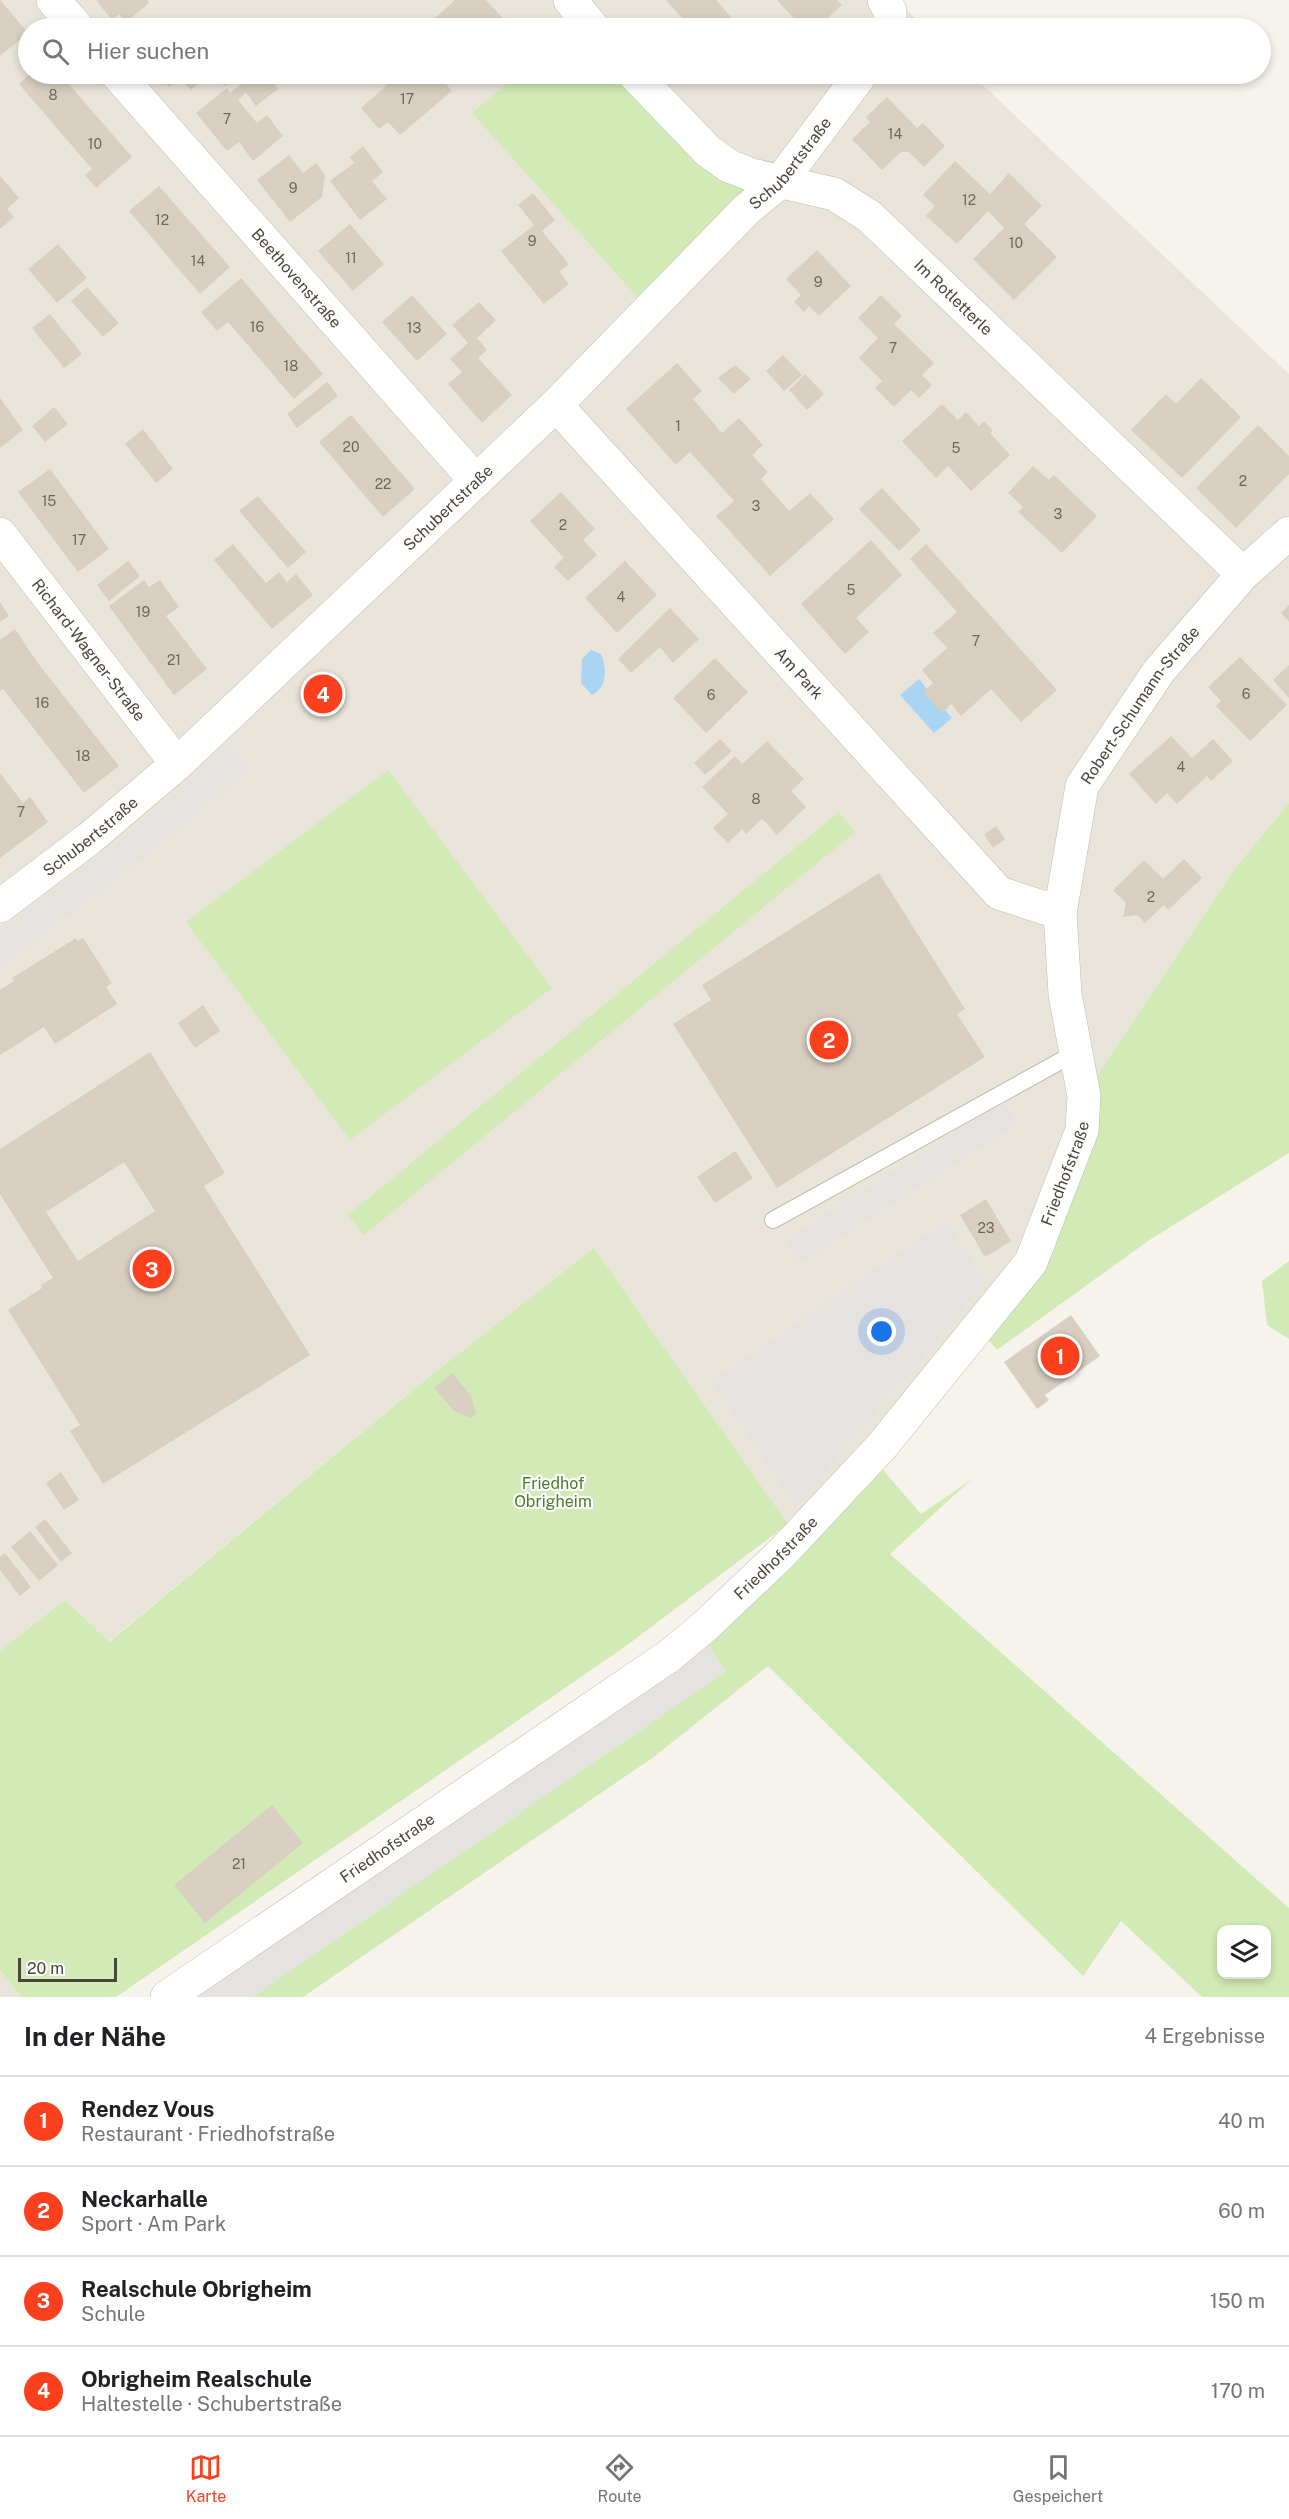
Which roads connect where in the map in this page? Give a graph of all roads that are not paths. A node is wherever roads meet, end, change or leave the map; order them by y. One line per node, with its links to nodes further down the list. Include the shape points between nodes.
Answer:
1 (53, 0): 4 (street)
2 (570, 0): 5 (street)
3 (885, 0): 6 (street)
4 (69, 18)
5 (585, 18)
6 (890, 18)
7 (126, 84): 12 (street, Beethovenstraße)
8 (644, 84): 10 (street, Im Rotletterle, via 708,151 729,166)
9 (854, 84): 10 (street, Schubertstraße)
10 (780, 182): 11 (street, Schubertstraße, via 747,209); 15 (street, Im Rotletterle, via 834,194 869,216)
11 (556, 405): 12 (street, Schubertstraße); 18 (street, Am Park, via 999,893)
12 (476, 481): 16 (street, Schubertstraße)
13 (1289, 533): 15 (street, Robert-Schumann-Straße)
14 (0, 534): 16 (street, Richard-Wagner-Straße)
15 (1243, 574): 18 (street, Robert-Schumann-Straße, via 1159,671 1082,786)
16 (177, 764): 17 (street, Schubertstraße, via 90,838)
17 (0, 906)
18 (1060, 913): 19 (street, Friedhofstraße, via 1065,994)
19 (1075, 1053): 20 (lane); 21 (street, Friedhofstraße, via 1084,1096 1082,1130 1031,1262 882,1446 781,1554 669,1656)
20 (773, 1220)
21 (167, 1997)

